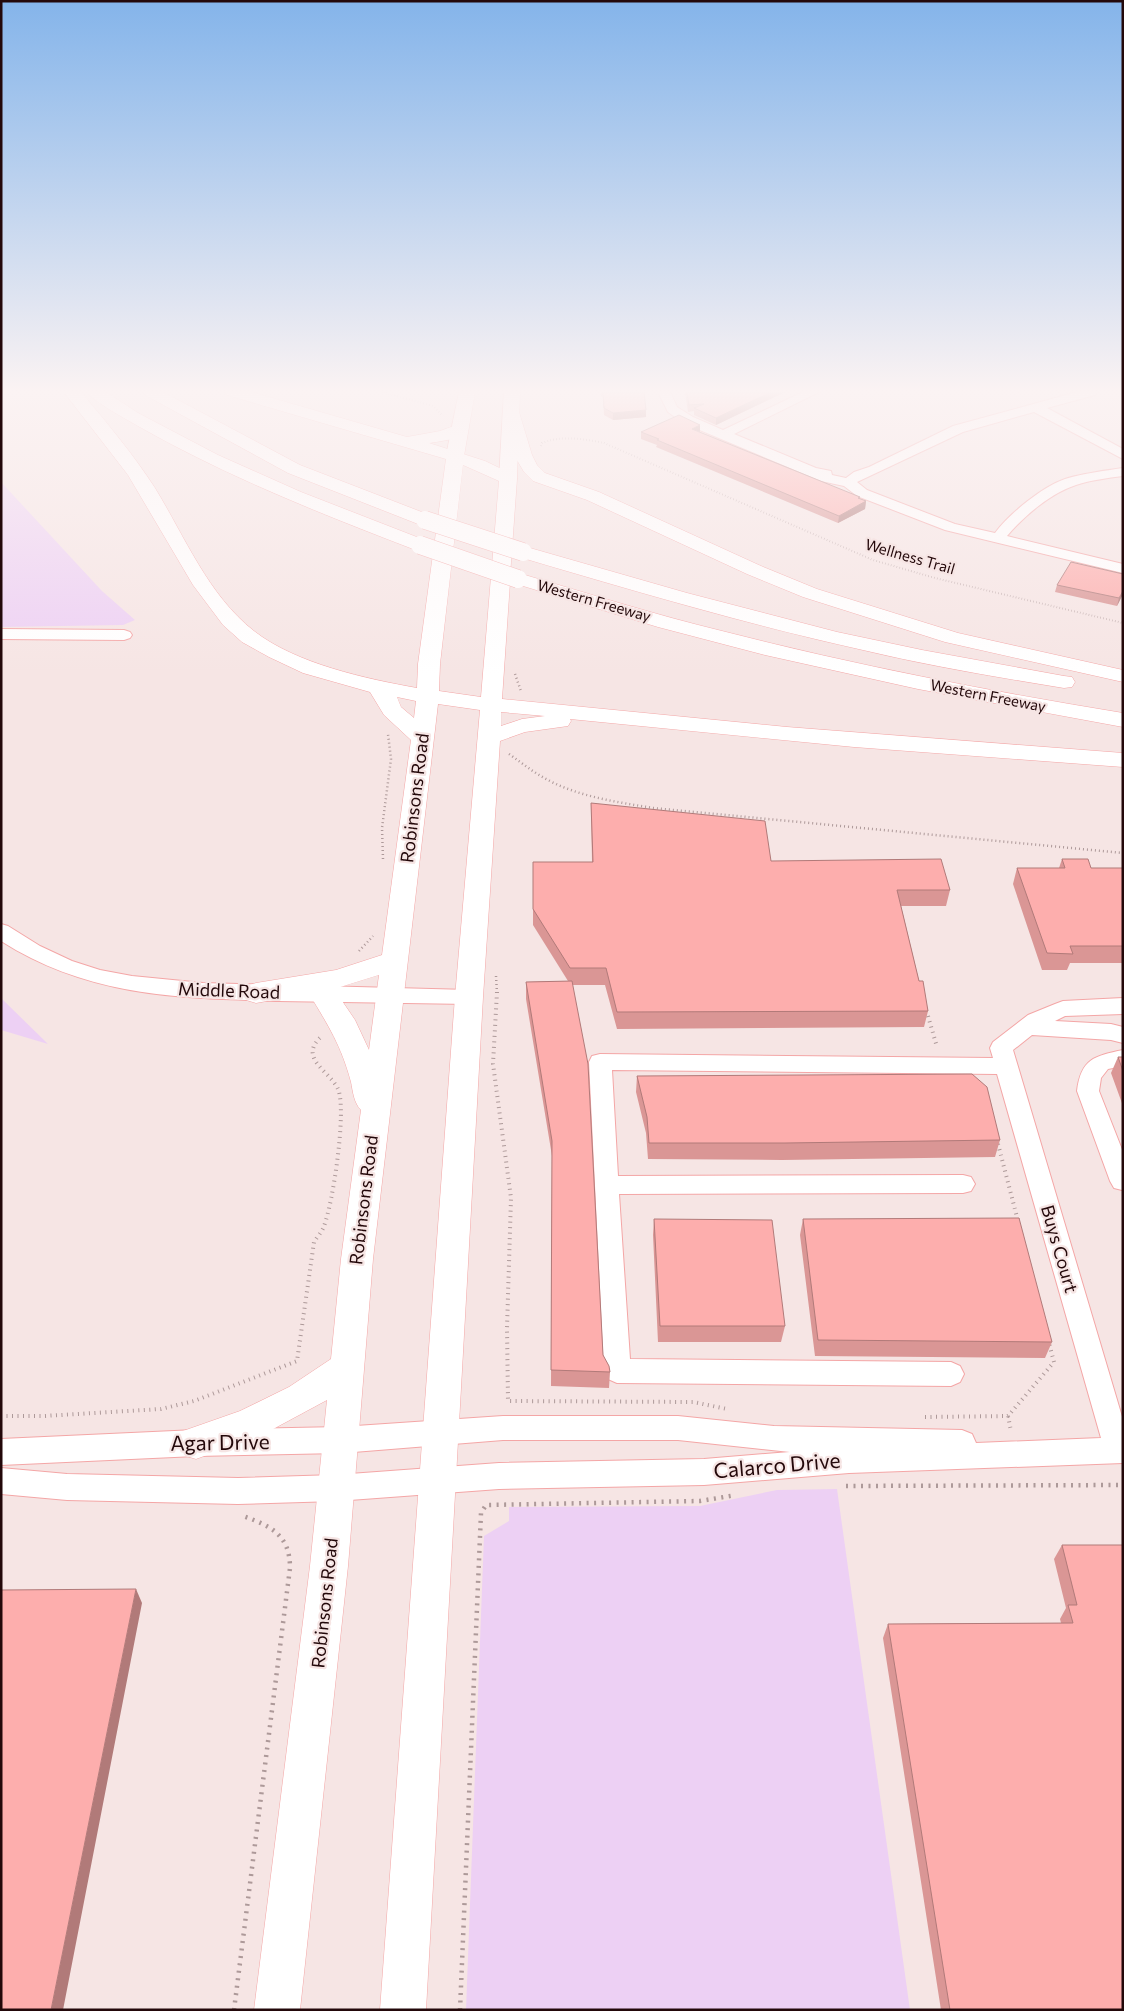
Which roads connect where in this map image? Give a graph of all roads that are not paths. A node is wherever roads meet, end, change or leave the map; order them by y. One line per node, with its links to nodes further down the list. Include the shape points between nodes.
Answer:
1 (143, 486): 16 (main road, via 210,594 247,636 292,661)
2 (272, 486): 20 (main road, Western Freeway, bridge, via 324,509 518,579 713,636 842,666 1052,709)
3 (337, 486): 17 (main road, Western Freeway, bridge, via 425,520 653,591 955,664)
4 (452, 486): 10 (main road, Robinsons Road)
5 (472, 486): 10 (main road)
6 (507, 486): 19 (main road)
7 (563, 486): 15 (main road, via 593,496 810,593 952,638)
8 (857, 486): 11 (street, via 862,493 950,527)
9 (1061, 486): 11 (street, via 1008,526)
10 (450, 499): 18 (main road, Robinsons Road)
11 (998, 539): 12 (street)
12 (1123, 569)
13 (1, 634): 14 (street)
14 (124, 635)
15 (1123, 676)
16 (376, 686): 18 (main road); 23 (main road, via 392,710)
17 (1123, 691)
18 (428, 695): 19 (main road); 23 (main road, Robinsons Road)
19 (491, 704): 21 (main road); 22 (main road)
20 (1123, 720)
21 (646, 721): 22 (main road, via 564,721 522,726); 24 (main road)
22 (489, 737): 30 (main road)
23 (422, 738): 26 (main road, Robinsons Road)
24 (1123, 760)
25 (1, 931): 27 (street, Middle Road, via 43,957 97,977 172,989)
26 (396, 960): 27 (main road, via 312,985); 29 (main road, Robinsons Road)
27 (256, 992): 28 (street, Middle Road)
28 (324, 995): 29 (street, Middle Road); 36 (main road, via 344,1024 363,1068)
29 (390, 996): 30 (street, Middle Road); 36 (main road, Robinsons Road)
30 (469, 997): 42 (main road)
31 (1123, 1006): 32 (street, via 1063,1009)
32 (1026, 1027): 33 (street); 34 (street)
33 (1123, 1035)
34 (1004, 1057): 39 (street, via 600,1062); 45 (street, Buys Court)
35 (1123, 1058): 37 (street, via 1101,1063 1090,1076 1088,1091)
36 (374, 1120): 40 (main road, Robinsons Road)
37 (1122, 1182)
38 (963, 1184): 39 (street)
39 (606, 1185): 41 (street, via 617,1371)
40 (346, 1368): 43 (main road, Robinsons Road); 44 (main road, via 301,1398 258,1420)
41 (951, 1374)
42 (439, 1433): 43 (street, Agar Drive); 45 (street, Calarco Drive, via 503,1428 678,1428 774,1439); 48 (main road)
43 (341, 1440): 44 (street, Agar Drive); 49 (main road, Robinsons Road)
44 (196, 1443): 46 (street, Agar Drive)
45 (1120, 1450): 48 (street, Calarco Drive, via 849,1460 704,1472)
46 (1, 1452)
47 (1, 1480): 49 (street, via 139,1490)
48 (436, 1480): 49 (street); 51 (main road)
49 (336, 1488): 50 (main road, Robinsons Road, via 315,1699)
50 (277, 2010)
51 (403, 2010)

